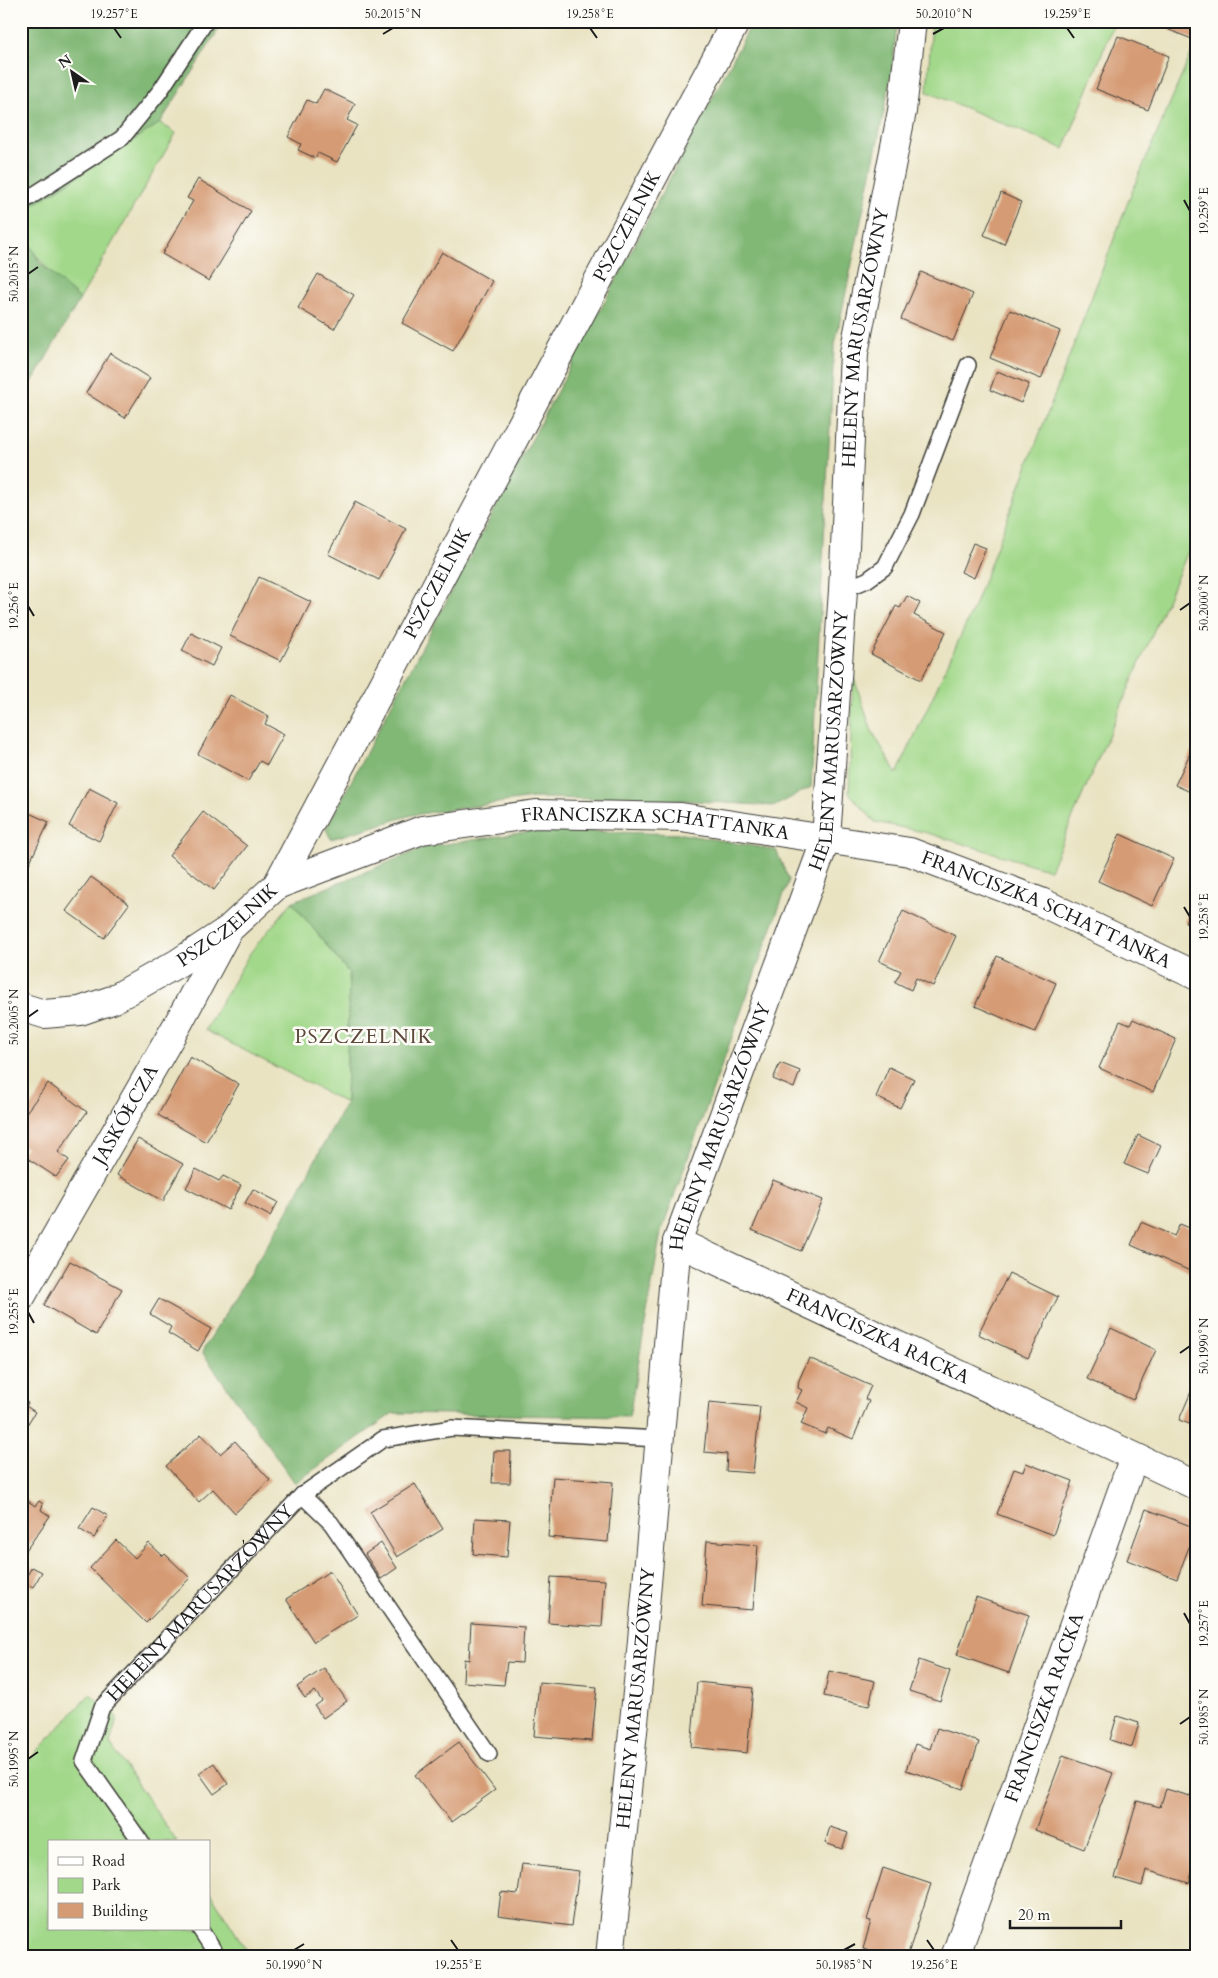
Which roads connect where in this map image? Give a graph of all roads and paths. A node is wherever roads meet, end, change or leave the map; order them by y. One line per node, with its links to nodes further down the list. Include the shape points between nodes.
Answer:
1 (206, 21): 4 (lane, via 160,91 122,138)
2 (736, 21): 8 (street, PSZCZELNIK)
3 (912, 21): 6 (street, HELENY MARUSARZÓWNY, via 902,111 854,353)
4 (21, 203)
5 (968, 365): 6 (lane, via 912,514 885,567 867,580)
6 (843, 590): 7 (street, HELENY MARUSARZÓWNY)
7 (826, 839): 8 (street, FRANCISZKA SCHATTANKA, via 681,817 536,814 422,830); 10 (street, FRANCISZKA SCHATTANKA, via 910,852 1041,902); 12 (street, HELENY MARUSARZÓWNY)
8 (277, 885): 9 (street, PSZCZELNIK)
9 (228, 930): 11 (street, PSZCZELNIK, via 112,1000 80,1011 44,1014); 13 (street, JASKÓŁCZA)
10 (1197, 976)
11 (21, 1007)
12 (677, 1242): 14 (street, HELENY MARUSARZÓWNY); 15 (street, FRANCISZKA RACKA)
13 (21, 1297)
14 (659, 1439): 17 (lane, HELENY MARUSARZÓWNY, via 452,1428 383,1439); 22 (street, HELENY MARUSARZÓWNY)
15 (1134, 1457): 16 (street, FRANCISZKA RACKA); 23 (street, FRANCISZKA RACKA)
16 (1197, 1486)
17 (302, 1495): 18 (lane, HELENY MARUSARZÓWNY, via 330,1523); 19 (lane, HELENY MARUSARZÓWNY, via 102,1707 84,1761)
18 (489, 1754)
19 (140, 1840)
20 (201, 1930): 21 (lane)
21 (218, 1957)
22 (610, 1957)
23 (955, 1957)

